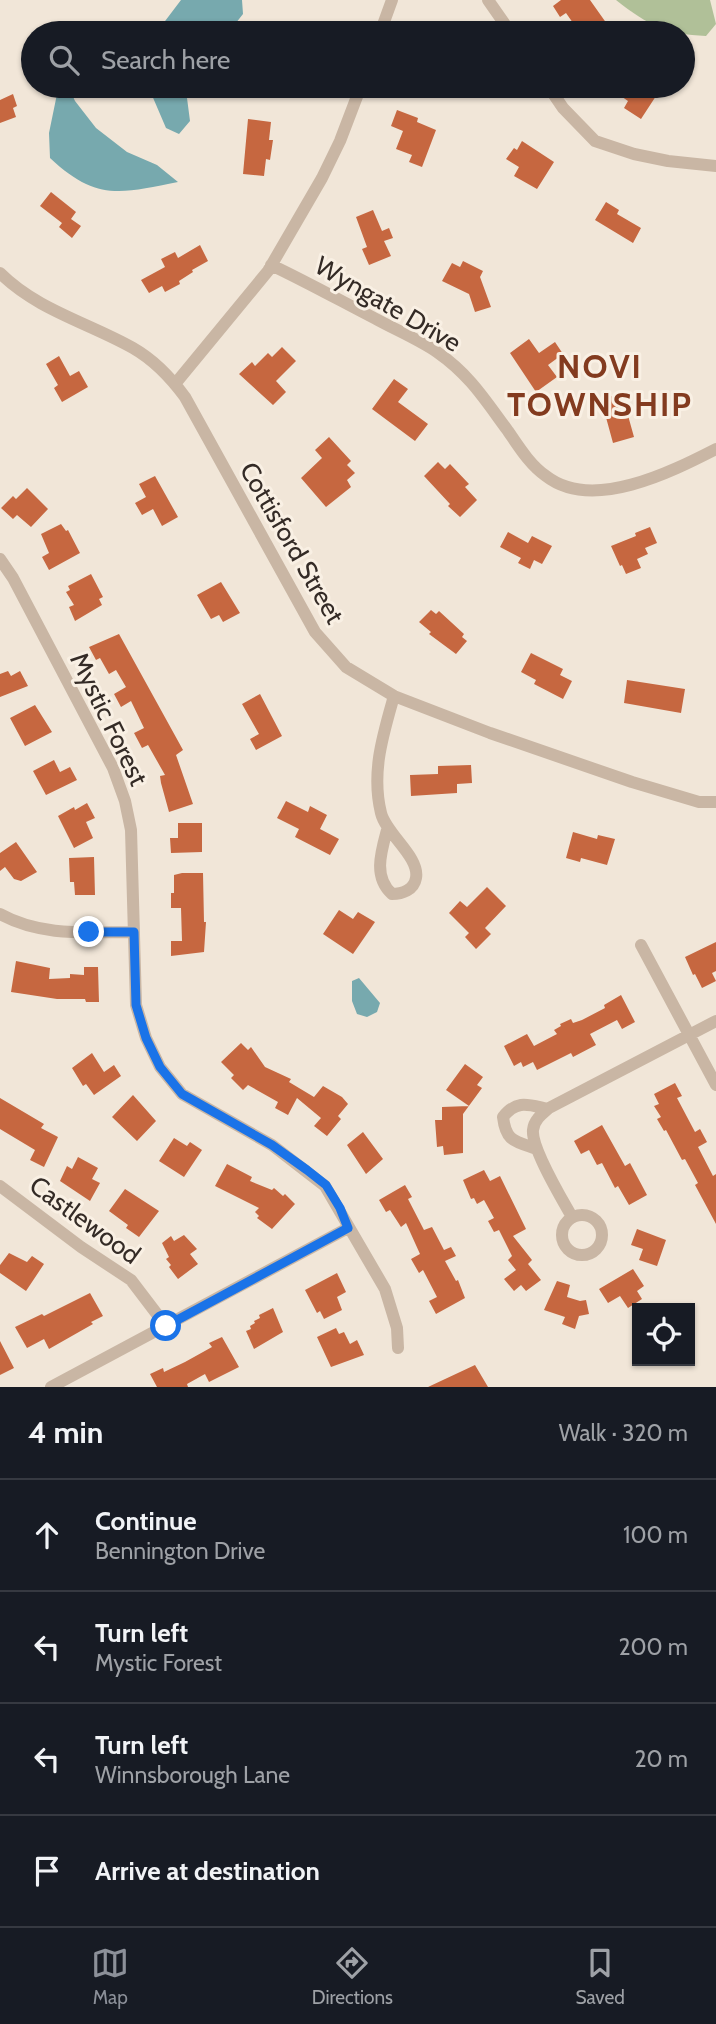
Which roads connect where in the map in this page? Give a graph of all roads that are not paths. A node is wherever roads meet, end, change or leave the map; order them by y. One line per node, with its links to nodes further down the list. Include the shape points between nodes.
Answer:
1 (392, 0): 3 (street)
2 (488, 0): 4 (street)
3 (384, 21)
4 (503, 21)
5 (356, 98): 8 (street, via 322,178)
6 (556, 98): 7 (street, via 595,141 645,157)
7 (716, 166)
8 (271, 265): 10 (street); 11 (street, Wyngate Drive, via 438,353 479,388 529,459 561,485 595,492 613,489)
9 (0, 273): 10 (street, Cottisford Street, via 54,311 139,352)
10 (175, 384): 13 (street, Cottisford Street, via 315,632 346,667)
11 (716, 449)
12 (0, 559): 17 (street, Mystic Forest, via 113,769 125,801 131,830)
13 (394, 696): 14 (street, Cottisford Street, via 632,782 699,802); 15 (street, via 378,755 377,784)
14 (716, 802)
15 (387, 830): 15 (street, via 380,872 383,886 398,894 413,885 415,870 406,851)
16 (0, 914): 17 (street, via 45,931)
17 (134, 932): 26 (street, Mystic Forest, via 136,1005 160,1067 182,1094 272,1145 326,1185)
18 (641, 945): 20 (street)
19 (716, 1021): 20 (street)
20 (689, 1035): 21 (street); 22 (street)
21 (716, 1085)
22 (548, 1109): 23 (street, via 533,1128); 23 (street, via 523,1103 503,1117 510,1140)
23 (537, 1149): 25 (street)
24 (0, 1186): 27 (street, Castlewood, via 131,1280)
25 (572, 1217)
26 (348, 1228): 27 (street); 28 (street, Mystic Forest, via 384,1289 397,1328)
27 (166, 1326): 29 (street)
28 (398, 1348)
29 (51, 1387)

